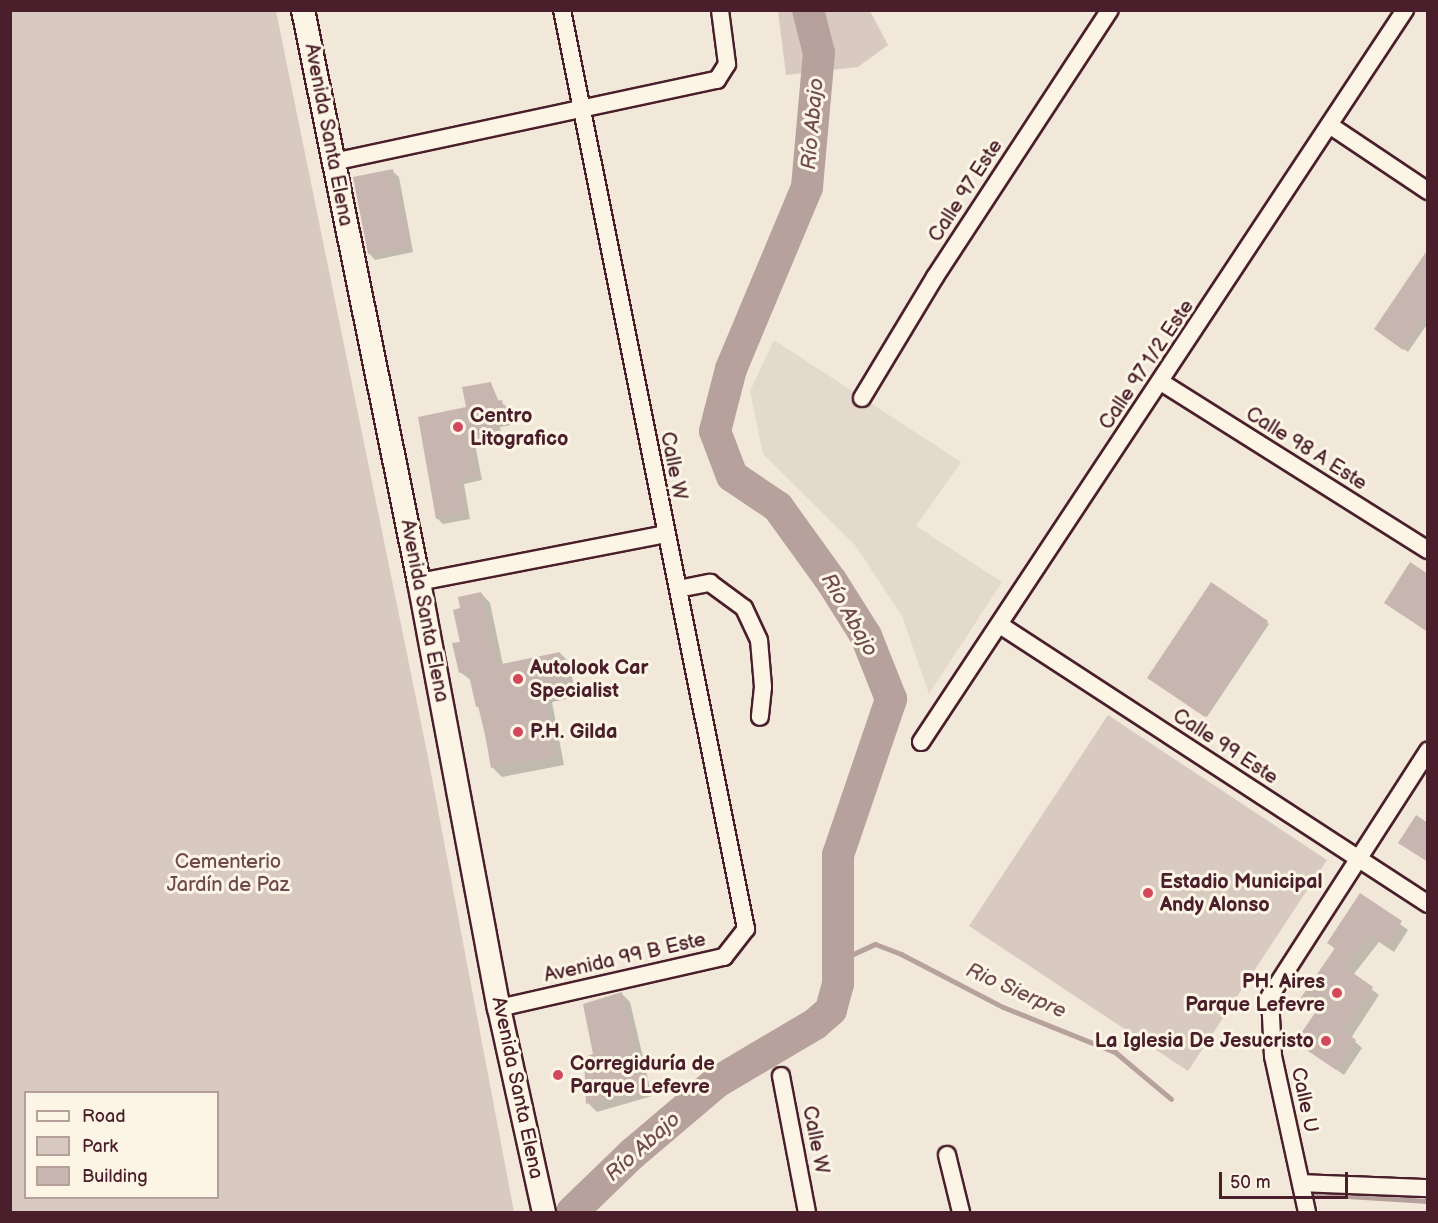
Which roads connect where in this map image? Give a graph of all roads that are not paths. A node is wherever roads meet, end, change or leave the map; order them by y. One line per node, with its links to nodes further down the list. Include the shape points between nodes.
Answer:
1 (303, 10): 8 (street, Avenida Santa Elena)
2 (561, 10): 6 (street, Calle W)
3 (720, 10): 6 (street, via 727,64 717,80)
4 (1110, 10): 11 (street, Calle 97 Este, via 935,277)
5 (1405, 10): 7 (street, Calle 97 1/2 Este)
6 (581, 109): 8 (street); 12 (street, Calle W)
7 (1331, 126): 9 (street); 10 (street, Calle 97 1/2 Este)
8 (333, 162): 14 (street, Avenida Santa Elena)
9 (1428, 191)
10 (1161, 382): 13 (street, Calle 98 A Este); 16 (street, Calle 97 1/2 Este)
11 (862, 398)
12 (665, 534): 14 (street); 15 (street, Calle W)
13 (1428, 550)
14 (419, 582): 23 (street, Avenida Santa Elena)
15 (678, 589): 17 (street, via 710,583 744,608 759,640 763,687); 22 (street, Calle W)
16 (1000, 625): 18 (street, Calle 97 1/2 Este); 20 (street, Calle 99 Este)
17 (760, 717)
18 (921, 742)
19 (1428, 751): 20 (street)
20 (1356, 858): 21 (street, Calle 99 Este); 26 (street, Calle U, via 1270,996 1273,1056)
21 (1428, 903)
22 (746, 929): 23 (street, Avenida 99 B Este, via 724,957)
23 (499, 1008): 28 (street, Avenida Santa Elena)
24 (781, 1076): 29 (street, Calle W)
25 (947, 1155): 30 (street)
26 (1301, 1183): 27 (street); 31 (street, Calle U)
27 (1428, 1188)
28 (544, 1212)
29 (807, 1212)
30 (960, 1212)
31 (1307, 1212)

